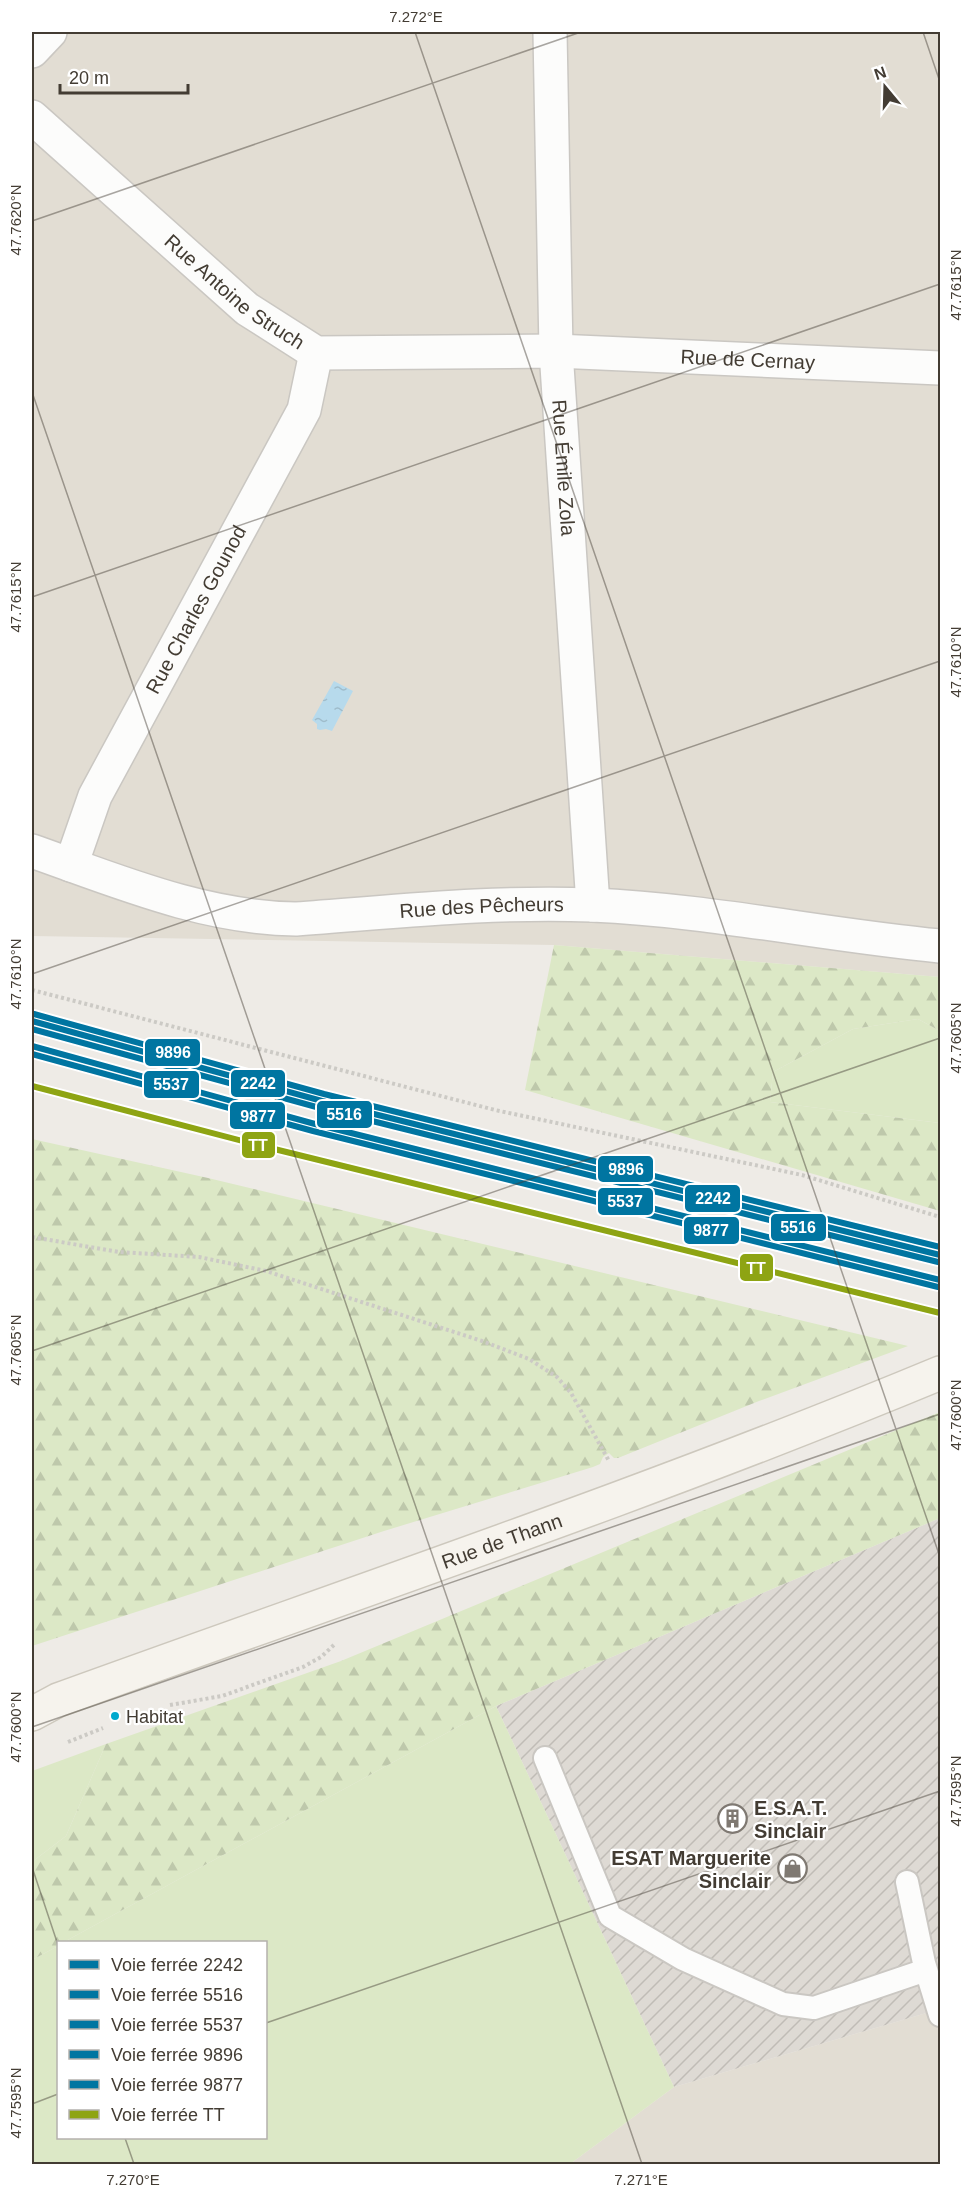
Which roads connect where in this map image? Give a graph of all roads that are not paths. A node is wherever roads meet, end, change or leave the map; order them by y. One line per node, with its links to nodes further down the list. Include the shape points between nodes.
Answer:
1 (50, 32): 3 (street)
2 (550, 32): 5 (street, Rue Émile Zola)
3 (32, 51)
4 (32, 117): 6 (street, Rue Antoine Struch, via 247,309)
5 (556, 351): 6 (street, Rue Antoine Struch); 7 (street, Rue de Cernay); 10 (street, Rue Émile Zola)
6 (315, 353): 9 (street, Rue Charles Gounod, via 304,410 94,796)
7 (940, 368)
8 (32, 851): 9 (street, Rue des Pêcheurs)
9 (71, 865): 10 (street, Rue des Pêcheurs, via 174,899 262,919 519,904)
10 (593, 905): 11 (street, Rue des Pêcheurs, via 707,915)
11 (940, 946)
12 (940, 1372): 13 (main road, Rue de Thann, via 584,1512)
13 (40, 1706)
14 (546, 1758): 16 (lane, via 610,1916 683,1959 783,2004 814,2008)
15 (907, 1882): 16 (lane)
16 (926, 1970): 17 (lane)
17 (940, 2015)

